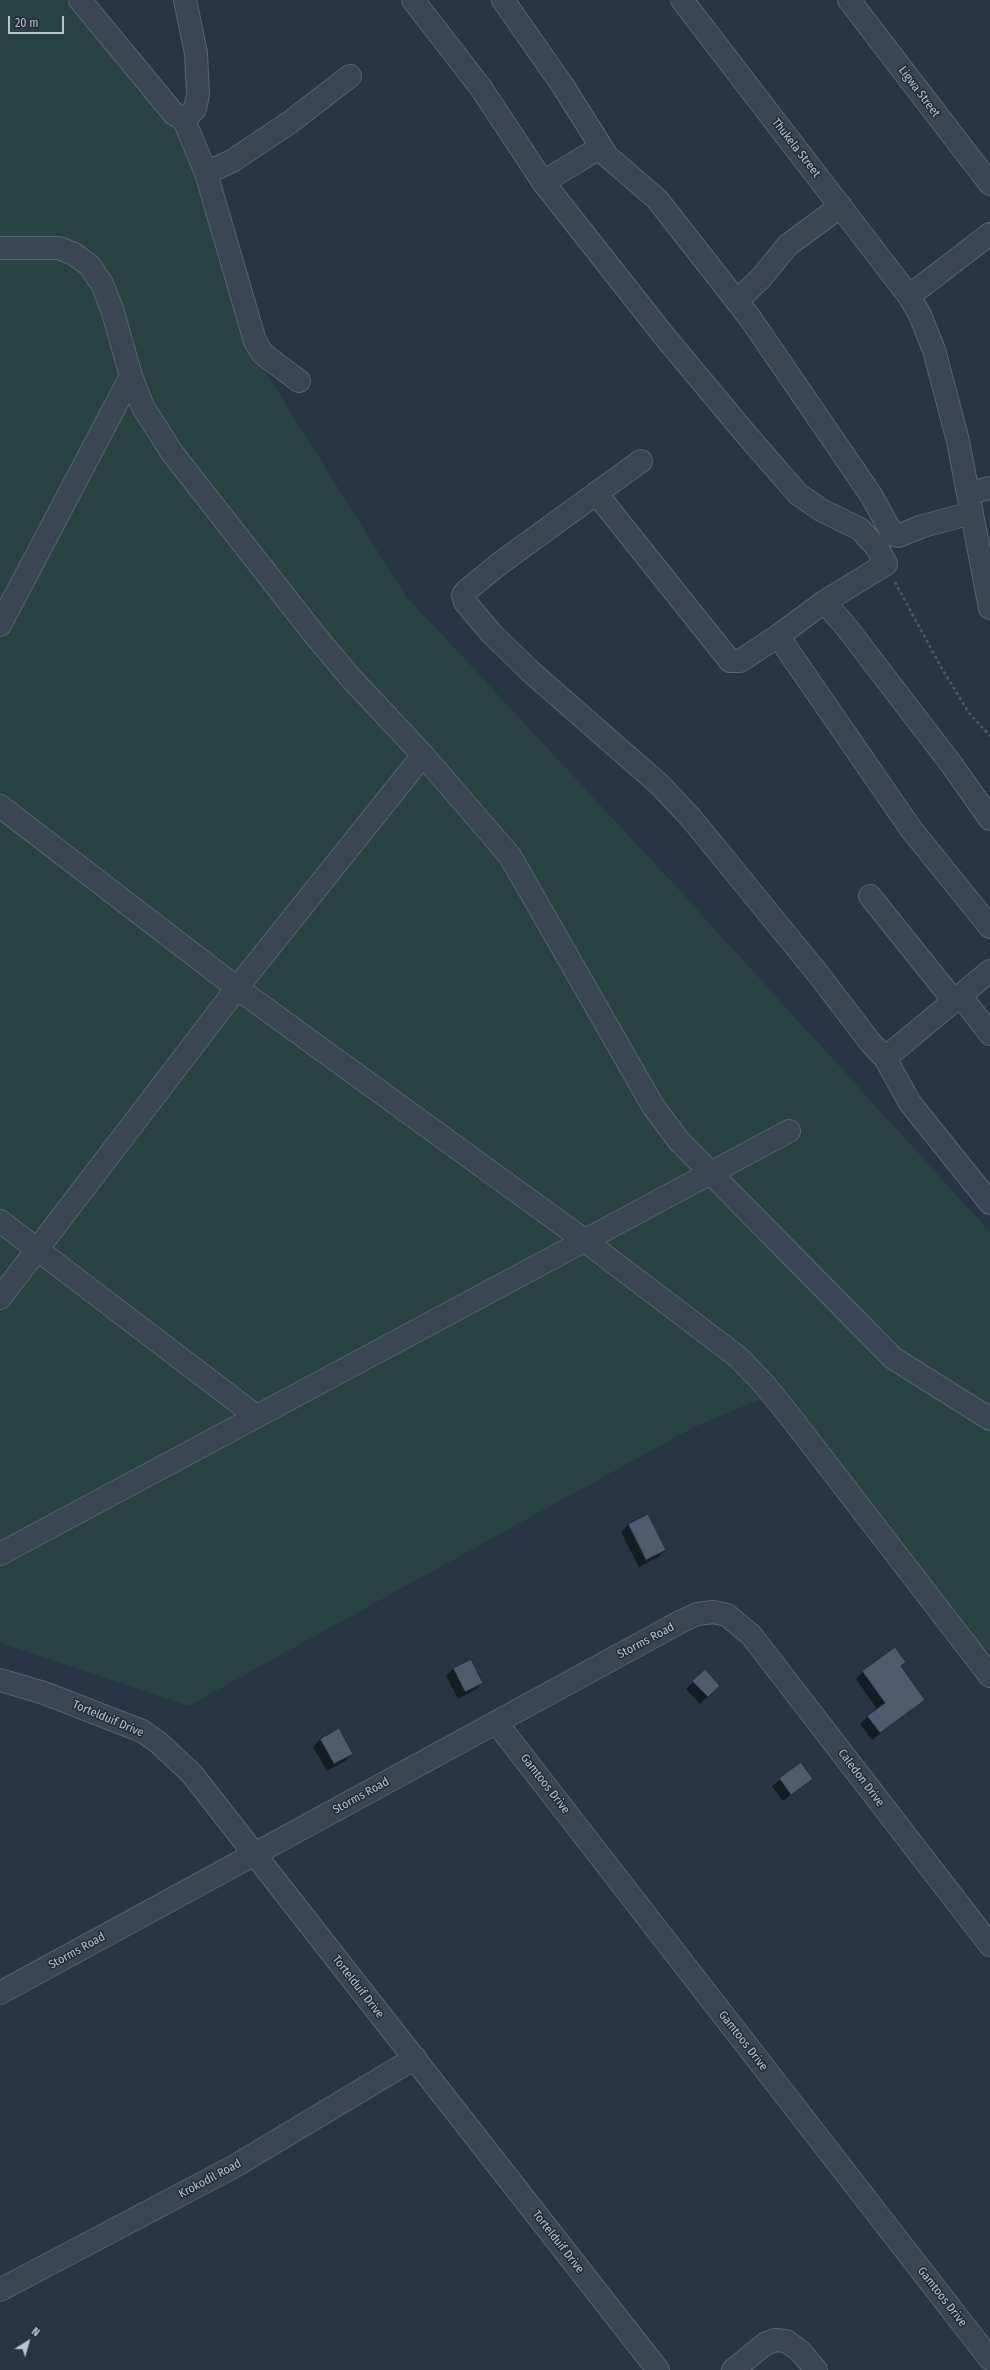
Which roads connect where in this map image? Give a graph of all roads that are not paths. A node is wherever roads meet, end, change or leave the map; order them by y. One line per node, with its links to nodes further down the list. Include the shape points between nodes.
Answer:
1 (80, 0): 8 (street, via 174,114)
2 (185, 0): 8 (street, via 196,53 198,94 195,109)
3 (413, 0): 11 (street, via 481,88)
4 (503, 0): 9 (street, via 563,86)
5 (682, 0): 13 (street, Thukela Street)
6 (849, 0): 12 (street, Ligwa Street)
7 (350, 76): 10 (street, via 289,123 232,161)
8 (184, 120): 10 (street)
9 (601, 147): 11 (street); 17 (street, via 614,163 657,199)
10 (206, 173): 19 (street, via 255,341 263,354)
11 (543, 182): 24 (street, via 665,337 787,482 810,504 855,525 867,534 886,564)
12 (990, 184)
13 (841, 206): 16 (street, Thukela Street); 17 (street, via 782,251 761,278)
14 (990, 234): 16 (street)
15 (0, 248): 18 (street, via 59,248 90,265 102,284 112,309)
16 (909, 296): 23 (street, Thukela Street, via 928,332 934,350)
17 (737, 301): 23 (street, via 871,495 895,536)
18 (131, 376): 26 (street); 28 (street, via 143,407 173,454 314,634 349,676)
19 (298, 380)
20 (641, 461): 22 (street)
21 (990, 488): 23 (street)
22 (596, 493): 27 (street, via 730,661 740,661); 37 (street, via 466,591 463,595 466,602 491,634 659,784 691,818)
23 (970, 503): 25 (street, Thukela Street)
24 (824, 602): 27 (street); 30 (street, via 844,624 952,765)
25 (990, 608)
26 (0, 625)
27 (778, 636): 32 (street, via 911,829)
28 (423, 755): 34 (street); 39 (street, via 510,856 653,1106 678,1141)
29 (0, 806): 34 (street)
30 (990, 819)
31 (870, 896): 35 (street)
32 (990, 926)
33 (990, 971): 35 (street)
34 (237, 988): 42 (street); 43 (street)
35 (957, 998): 36 (street); 37 (street)
36 (990, 1034)
37 (885, 1058): 40 (street, via 910,1103)
38 (789, 1130): 39 (street)
39 (710, 1173): 42 (street); 46 (street, via 893,1358)
40 (990, 1203)
41 (0, 1221): 43 (street)
42 (584, 1240): 45 (street); 49 (street, via 738,1357 764,1384)
43 (38, 1249): 44 (street); 45 (street)
44 (0, 1298)
45 (256, 1416): 47 (street)
46 (990, 1419)
47 (0, 1554)
48 (727, 1615): 51 (street, Storms Road, via 713,1612 697,1614); 53 (street, Caledon Drive, via 751,1635)
49 (990, 1676)
50 (0, 1680): 52 (street, Tortelduif Drive, via 44,1693 122,1722 159,1743 192,1774)
51 (496, 1722): 52 (street, Storms Road); 57 (street, Gamtoos Drive)
52 (254, 1855): 54 (street, Storms Road); 55 (street, Tortelduif Drive)
53 (990, 1945)
54 (0, 1993)
55 (415, 2058): 56 (street, Krokodil Road, via 235,2166); 58 (street, Tortelduif Drive)
56 (0, 2290)
57 (990, 2359)
58 (658, 2370)
59 (733, 2370): 60 (street, via 765,2344 775,2340 786,2341 800,2351)
60 (816, 2370)

